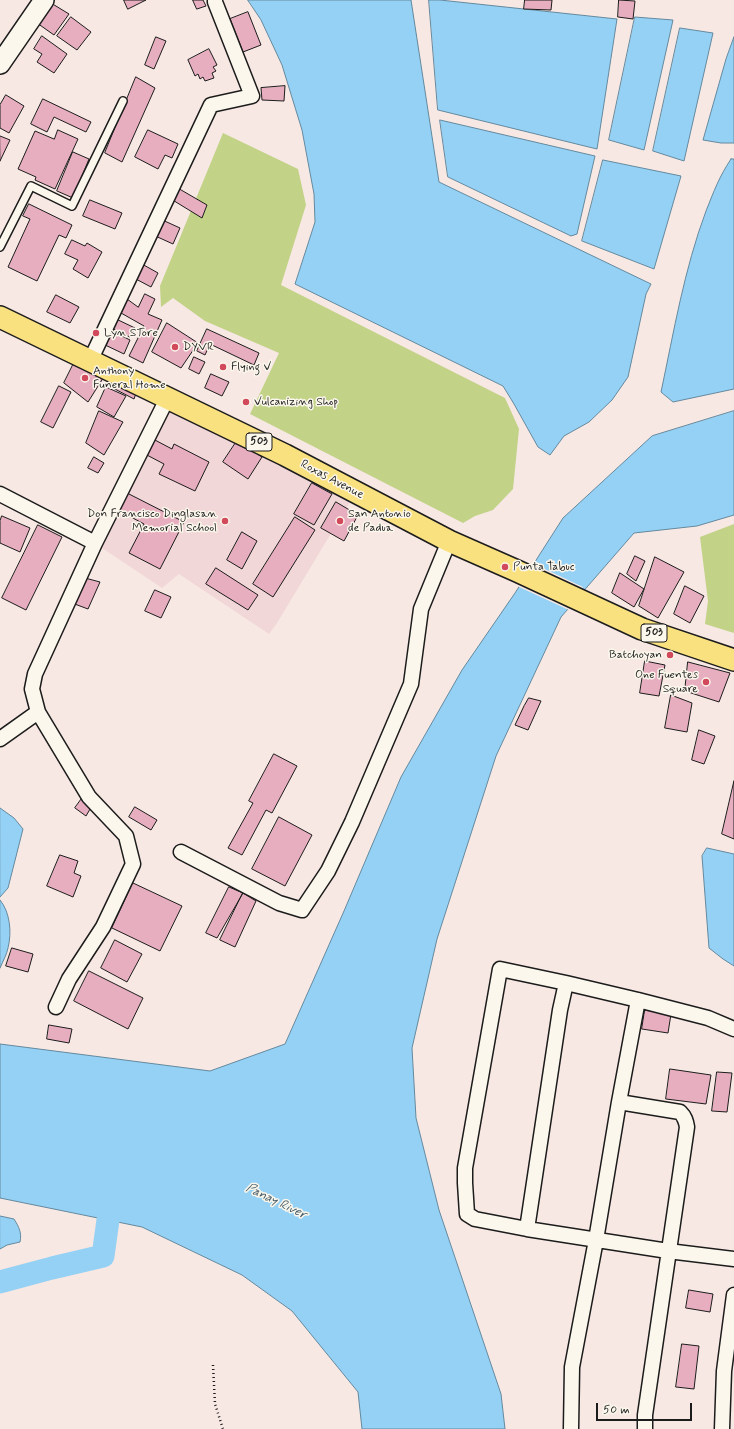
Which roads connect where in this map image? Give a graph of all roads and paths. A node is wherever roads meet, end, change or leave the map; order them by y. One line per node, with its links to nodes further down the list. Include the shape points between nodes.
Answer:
1 (44, 0): 3 (main road)
2 (215, 0): 7 (street, via 252,96 211,105)
3 (0, 64)
4 (123, 100): 5 (lane, via 72,206 32,186)
5 (0, 247)
6 (0, 317): 7 (main road, Roxas Avenue / 503)
7 (90, 361): 8 (main road, Roxas Avenue / 503)
8 (168, 397): 10 (main road, Roxas Avenue / 503); 11 (street)
9 (0, 494): 11 (street)
10 (449, 541): 12 (main road, Roxas Avenue / 503, via 642,629); 15 (street, via 421,609 411,684 352,822 328,871 302,910 279,903)
11 (95, 543): 13 (street, via 35,674 32,689)
12 (734, 660)
13 (38, 712): 14 (street); 18 (street, via 89,797 126,836 133,864 103,927 69,979)
14 (0, 739)
15 (181, 852)
16 (566, 983): 17 (street); 21 (street); 21 (street, via 500,968 465,1168 466,1210 470,1218)
17 (638, 1000): 19 (street, via 708,1018); 20 (street)
18 (56, 1007)
19 (734, 1029)
20 (619, 1102): 22 (street); 23 (street, via 674,1110 684,1116 686,1122)
21 (527, 1229): 22 (street)
22 (596, 1240): 23 (street); 28 (street, via 572,1367)
23 (668, 1251): 24 (street); 29 (street)
24 (734, 1259)
25 (734, 1295): 30 (street, via 724,1371)
26 (214, 1365): 27 (path, via 215,1404)
27 (224, 1429)
28 (571, 1429)
29 (645, 1429)
30 (722, 1429)

